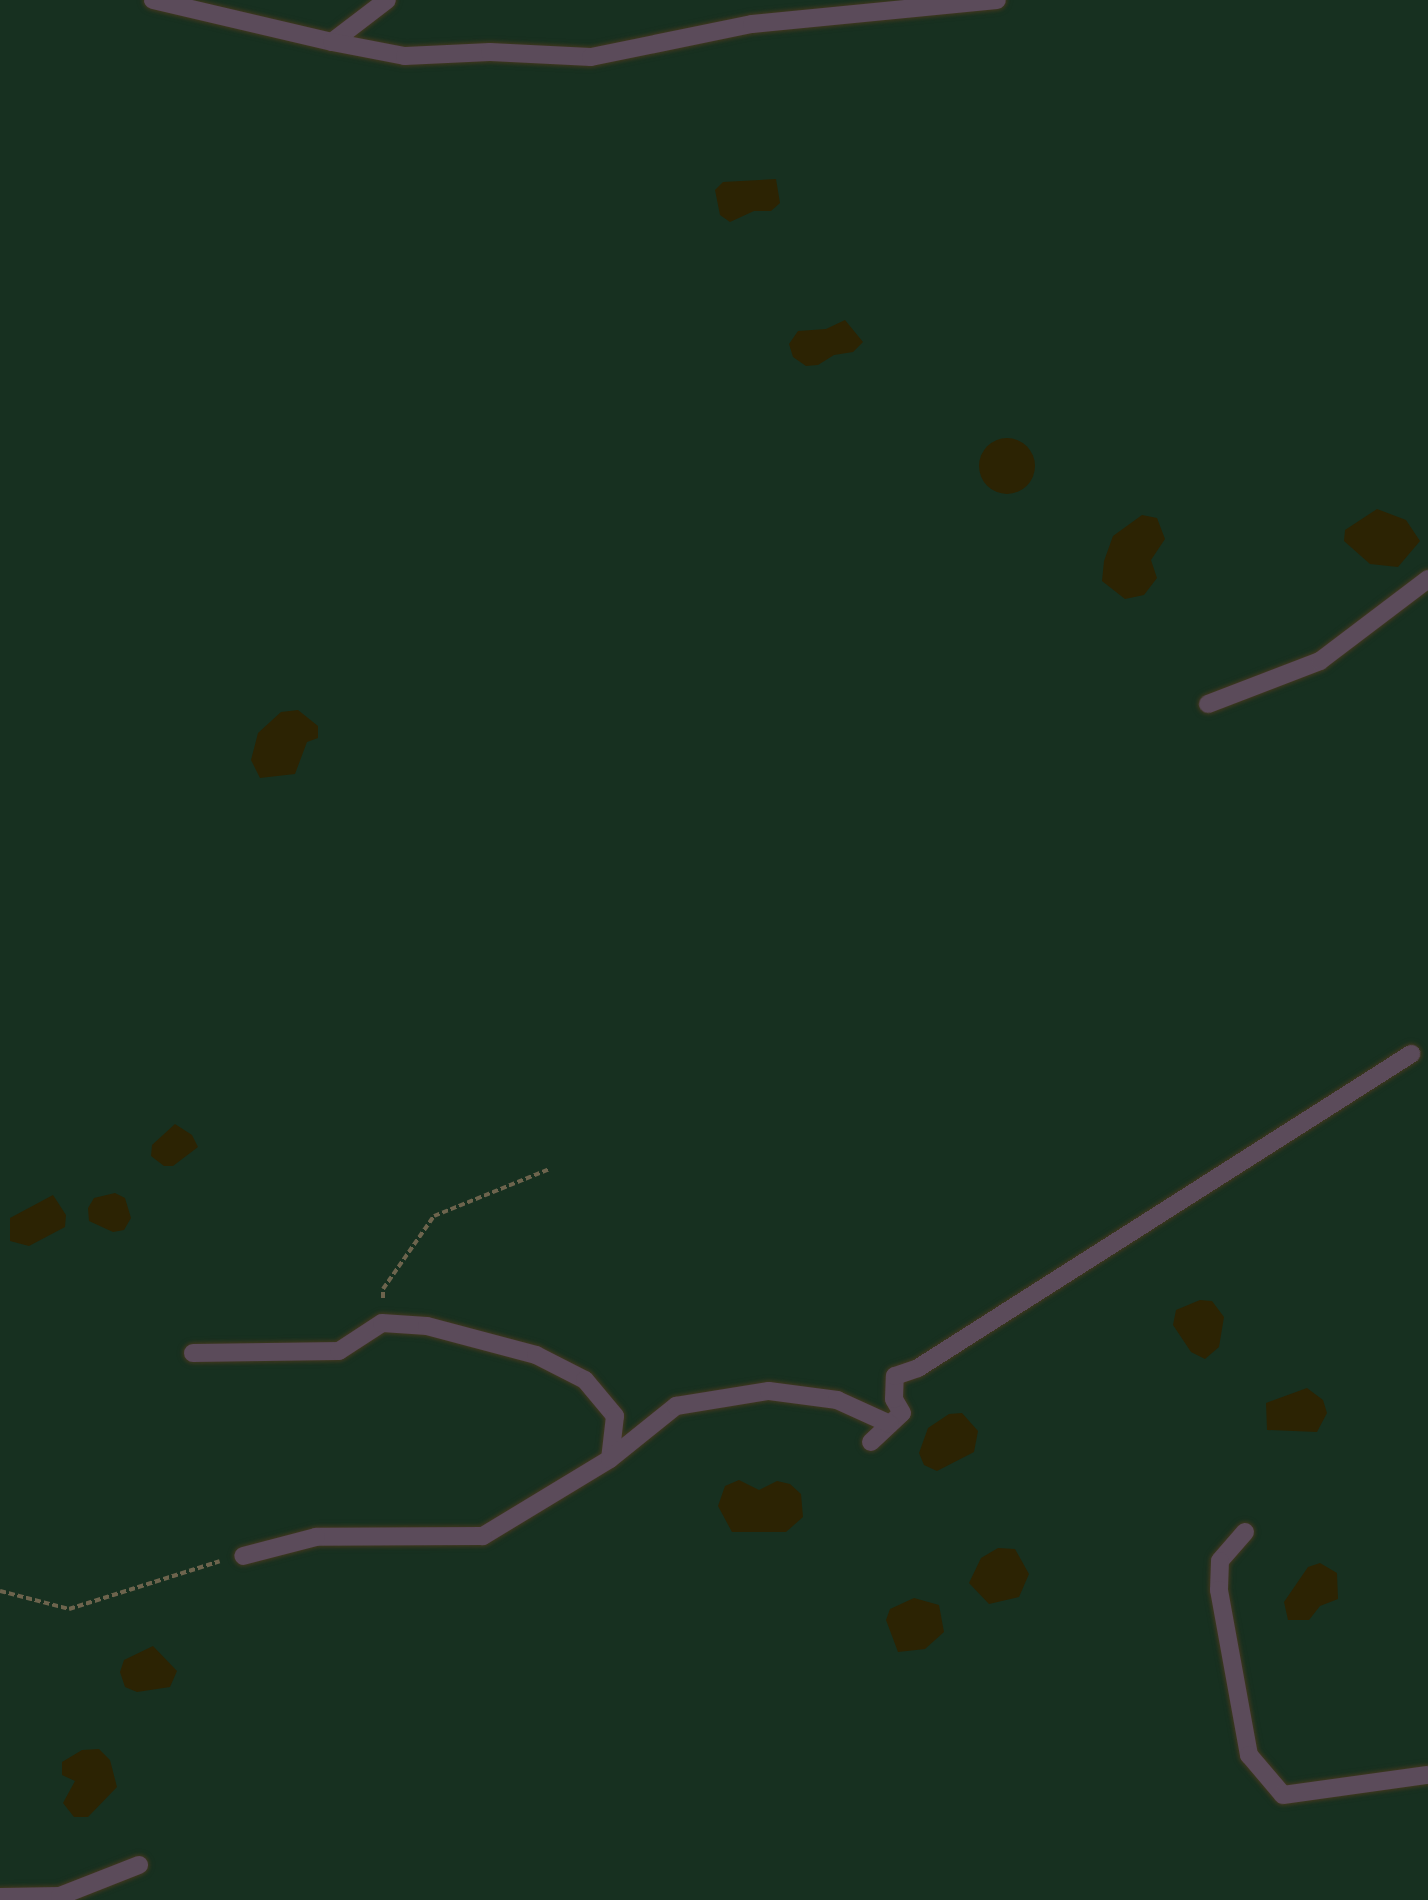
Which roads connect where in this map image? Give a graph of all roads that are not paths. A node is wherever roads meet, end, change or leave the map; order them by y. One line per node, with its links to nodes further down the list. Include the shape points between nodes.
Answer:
1 (153, 0): 4 (lane)
2 (387, 0): 4 (lane)
3 (997, 0): 4 (lane, via 752,24 591,57 490,52 405,56)
4 (332, 42)
5 (1428, 579): 6 (lane, via 1320,661)
6 (1208, 704)
7 (1411, 1054): 9 (lane, via 918,1368 895,1376 894,1399 902,1413)
8 (193, 1353): 11 (lane, via 339,1350 382,1323 427,1326 536,1354 585,1380 615,1416)
9 (890, 1424): 10 (lane); 11 (lane, via 837,1400 769,1391 676,1406)
10 (871, 1442)
11 (610, 1459): 13 (lane, via 483,1536 316,1537)
12 (1245, 1532): 14 (lane, via 1220,1561 1219,1590 1248,1755 1283,1795)
13 (243, 1556)
14 (1428, 1775)
15 (139, 1865): 16 (lane, via 60,1896)
16 (0, 1898)

